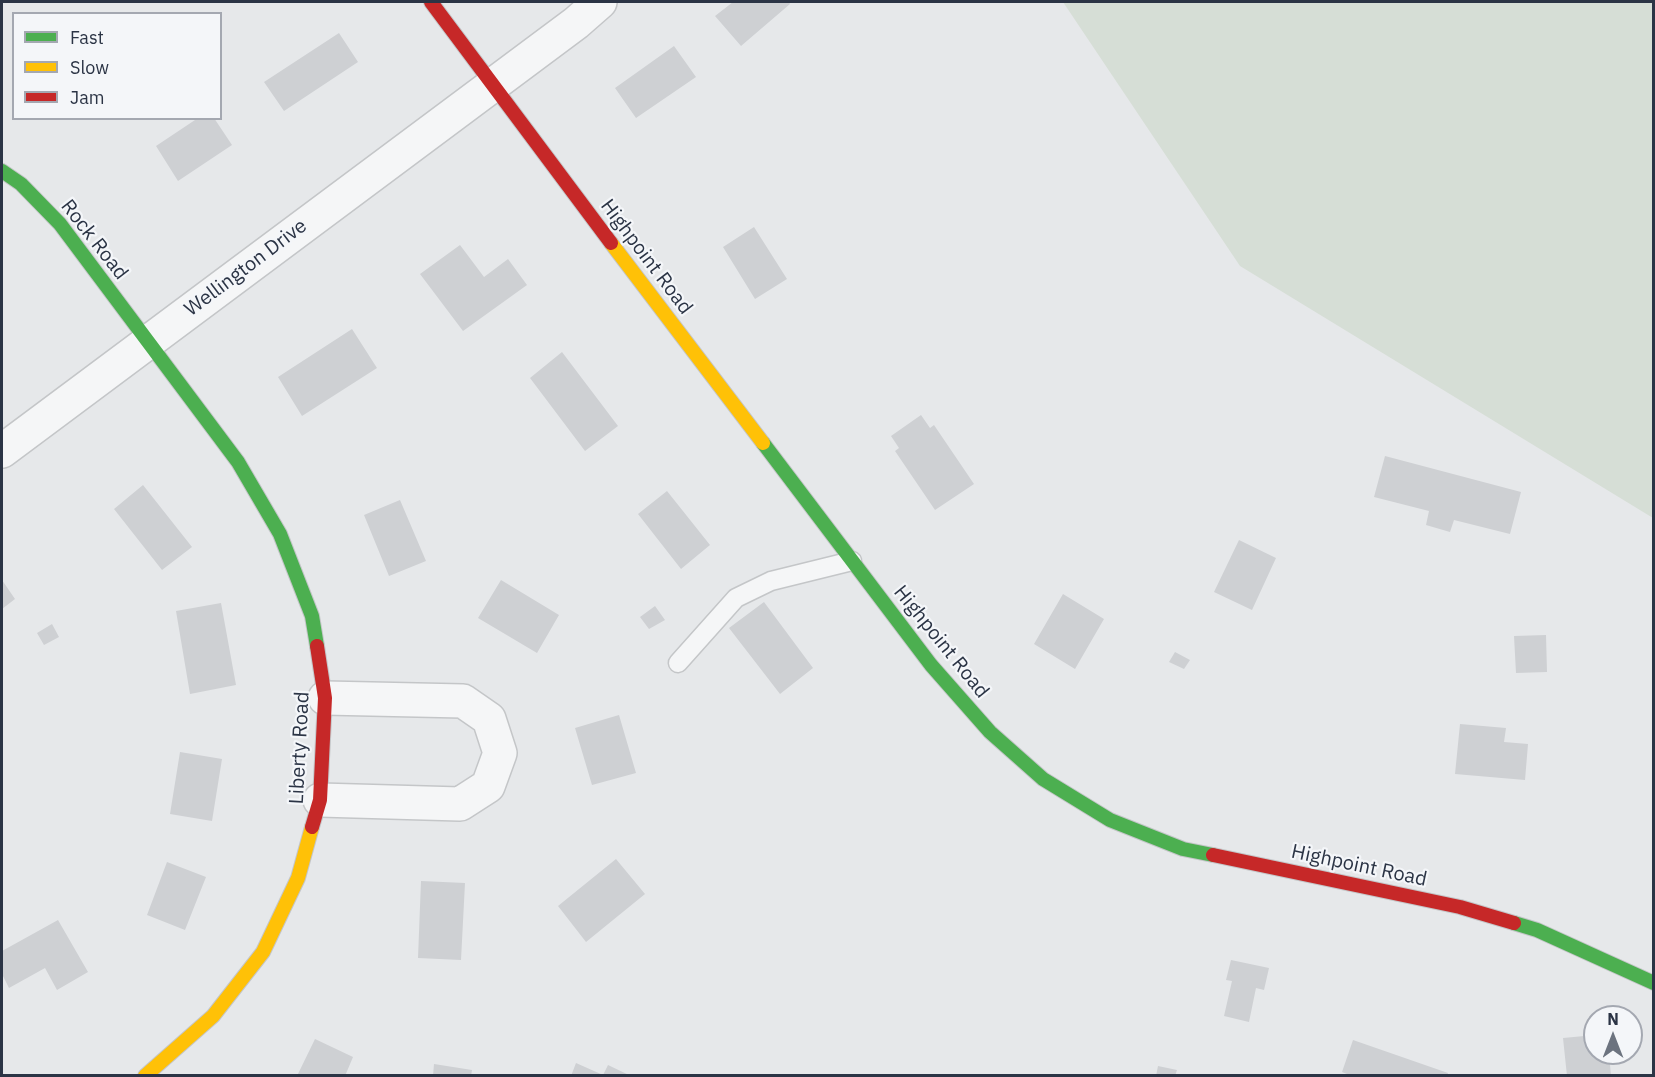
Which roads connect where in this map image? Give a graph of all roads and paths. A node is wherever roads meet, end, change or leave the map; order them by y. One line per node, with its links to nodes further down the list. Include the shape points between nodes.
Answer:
1 (431, 2): 3 (street, Highpoint Road)
2 (600, 2): 3 (street, Wellington Drive)
3 (491, 84): 5 (street, Wellington Drive); 7 (street, Highpoint Road)
4 (2, 171): 5 (street, Rock Road, via 21,184 60,224)
5 (148, 341): 6 (street, Wellington Drive); 9 (street, Liberty Road, via 238,462 280,534 312,616)
6 (2, 451)
7 (852, 561): 8 (lane, via 771,581 736,598); 11 (street, Highpoint Road, via 931,665 990,732 1043,779 1110,820 1183,849 1460,907 1504,920 1537,930)
8 (678, 663)
9 (325, 698): 10 (street, Liberty Road); 10 (street, via 463,701 489,719 500,753 488,786 460,804)
10 (320, 800): 12 (street, Liberty Road, via 298,878 262,952 213,1016)
11 (1653, 983)
12 (150, 1074)

